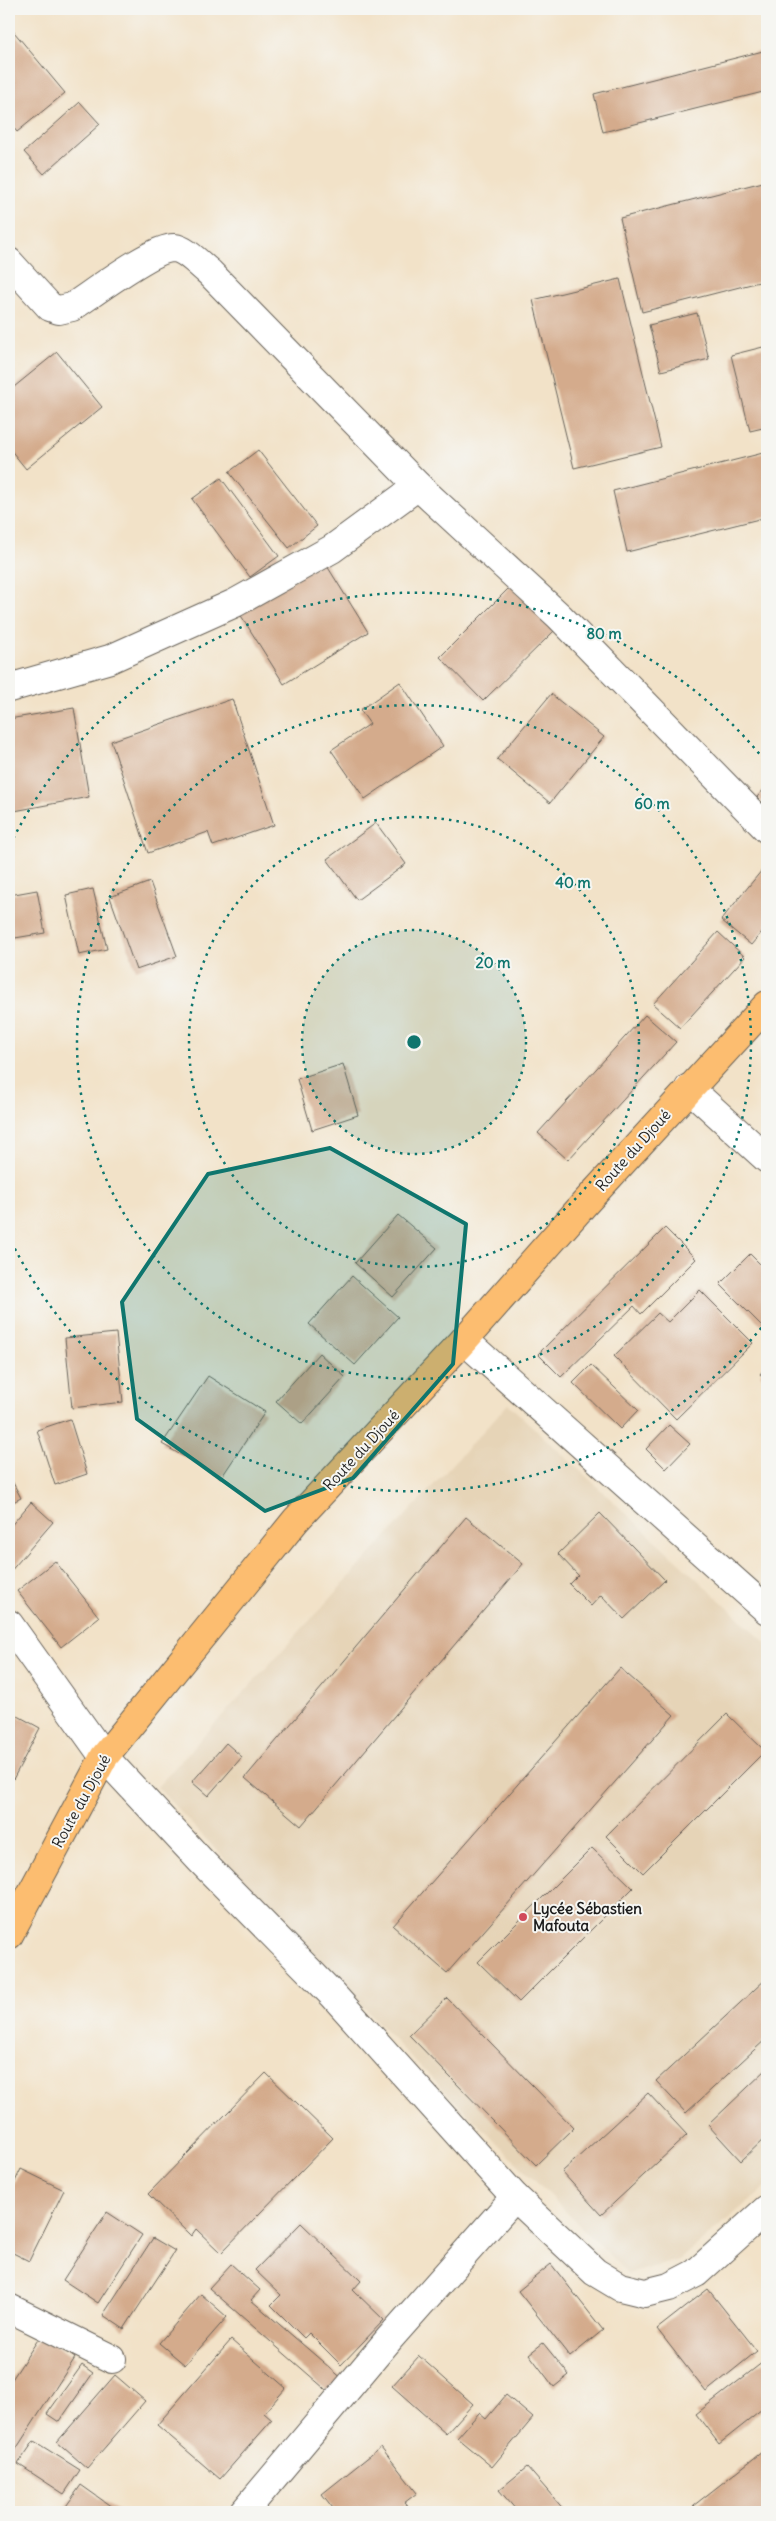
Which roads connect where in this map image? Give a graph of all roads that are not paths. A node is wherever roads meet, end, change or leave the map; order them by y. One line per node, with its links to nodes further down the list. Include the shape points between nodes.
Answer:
1 (9, 262): 2 (street, via 50,307 59,310 72,307 158,250 176,248 208,272)
2 (418, 486): 3 (street, via 332,548 235,604 110,659); 4 (street, via 559,616)
3 (9, 688)
4 (767, 829)
5 (767, 1005): 6 (main road, Route du Djoué)
6 (690, 1088): 7 (street); 8 (main road, Route du Djoué)
7 (767, 1159)
8 (464, 1340): 9 (street); 11 (main road, Route du Djoué, via 296,1520)
9 (767, 1610)
10 (9, 1624): 11 (street)
11 (104, 1757): 12 (main road, Route du Djoué); 13 (street, via 201,1861 334,1995)
12 (9, 1935)
13 (515, 2197): 14 (street, via 595,2272 620,2287 645,2293 669,2287 696,2272); 17 (street, via 390,2338)
14 (767, 2209)
15 (9, 2308): 16 (street)
16 (112, 2359)
17 (244, 2512)

